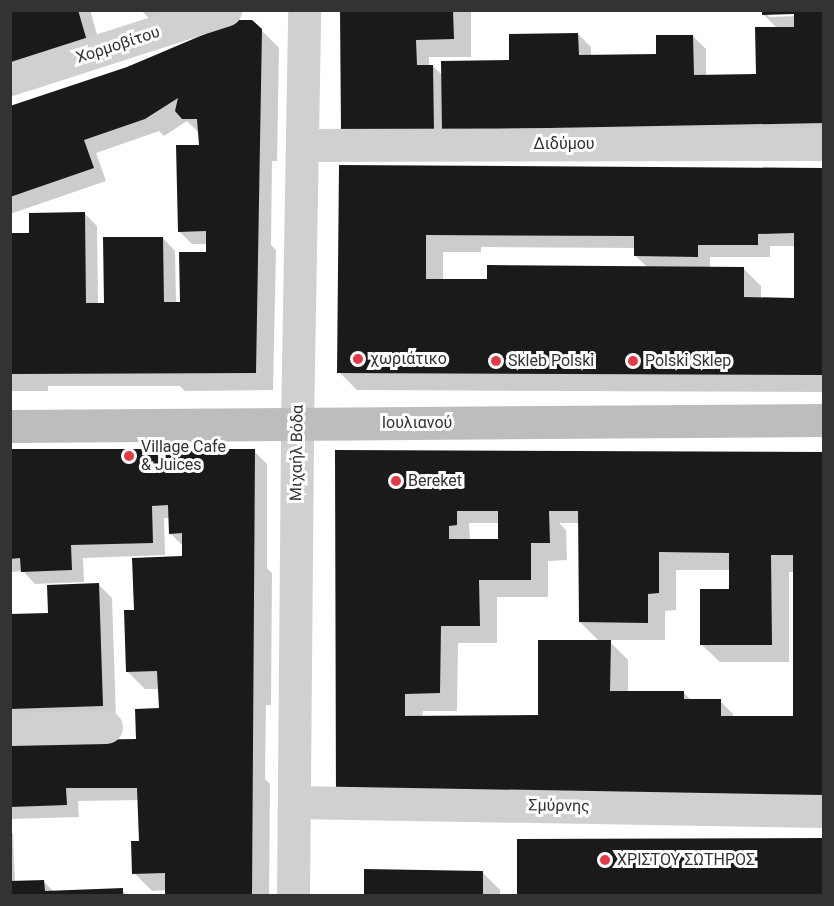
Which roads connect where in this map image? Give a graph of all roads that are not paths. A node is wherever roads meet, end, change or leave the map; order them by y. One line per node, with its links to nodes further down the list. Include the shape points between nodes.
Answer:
1 (225, 10): 3 (street, Χορμοβίτου)
2 (304, 10): 5 (street, Μιχαήλ Βόδα)
3 (10, 80)
4 (824, 144): 5 (street, Διδύμου)
5 (304, 145): 7 (street, Μιχαήλ Βόδα)
6 (824, 420): 7 (main road, Ιουλιανού)
7 (297, 424): 8 (main road, Ιουλιανού); 11 (street, Μιχαήλ Βόδα)
8 (10, 426)
9 (106, 727): 10 (street)
10 (10, 729)
11 (294, 801): 12 (street, Σμύρνης); 13 (street, Μιχαήλ Βόδα)
12 (824, 811)
13 (292, 896)

